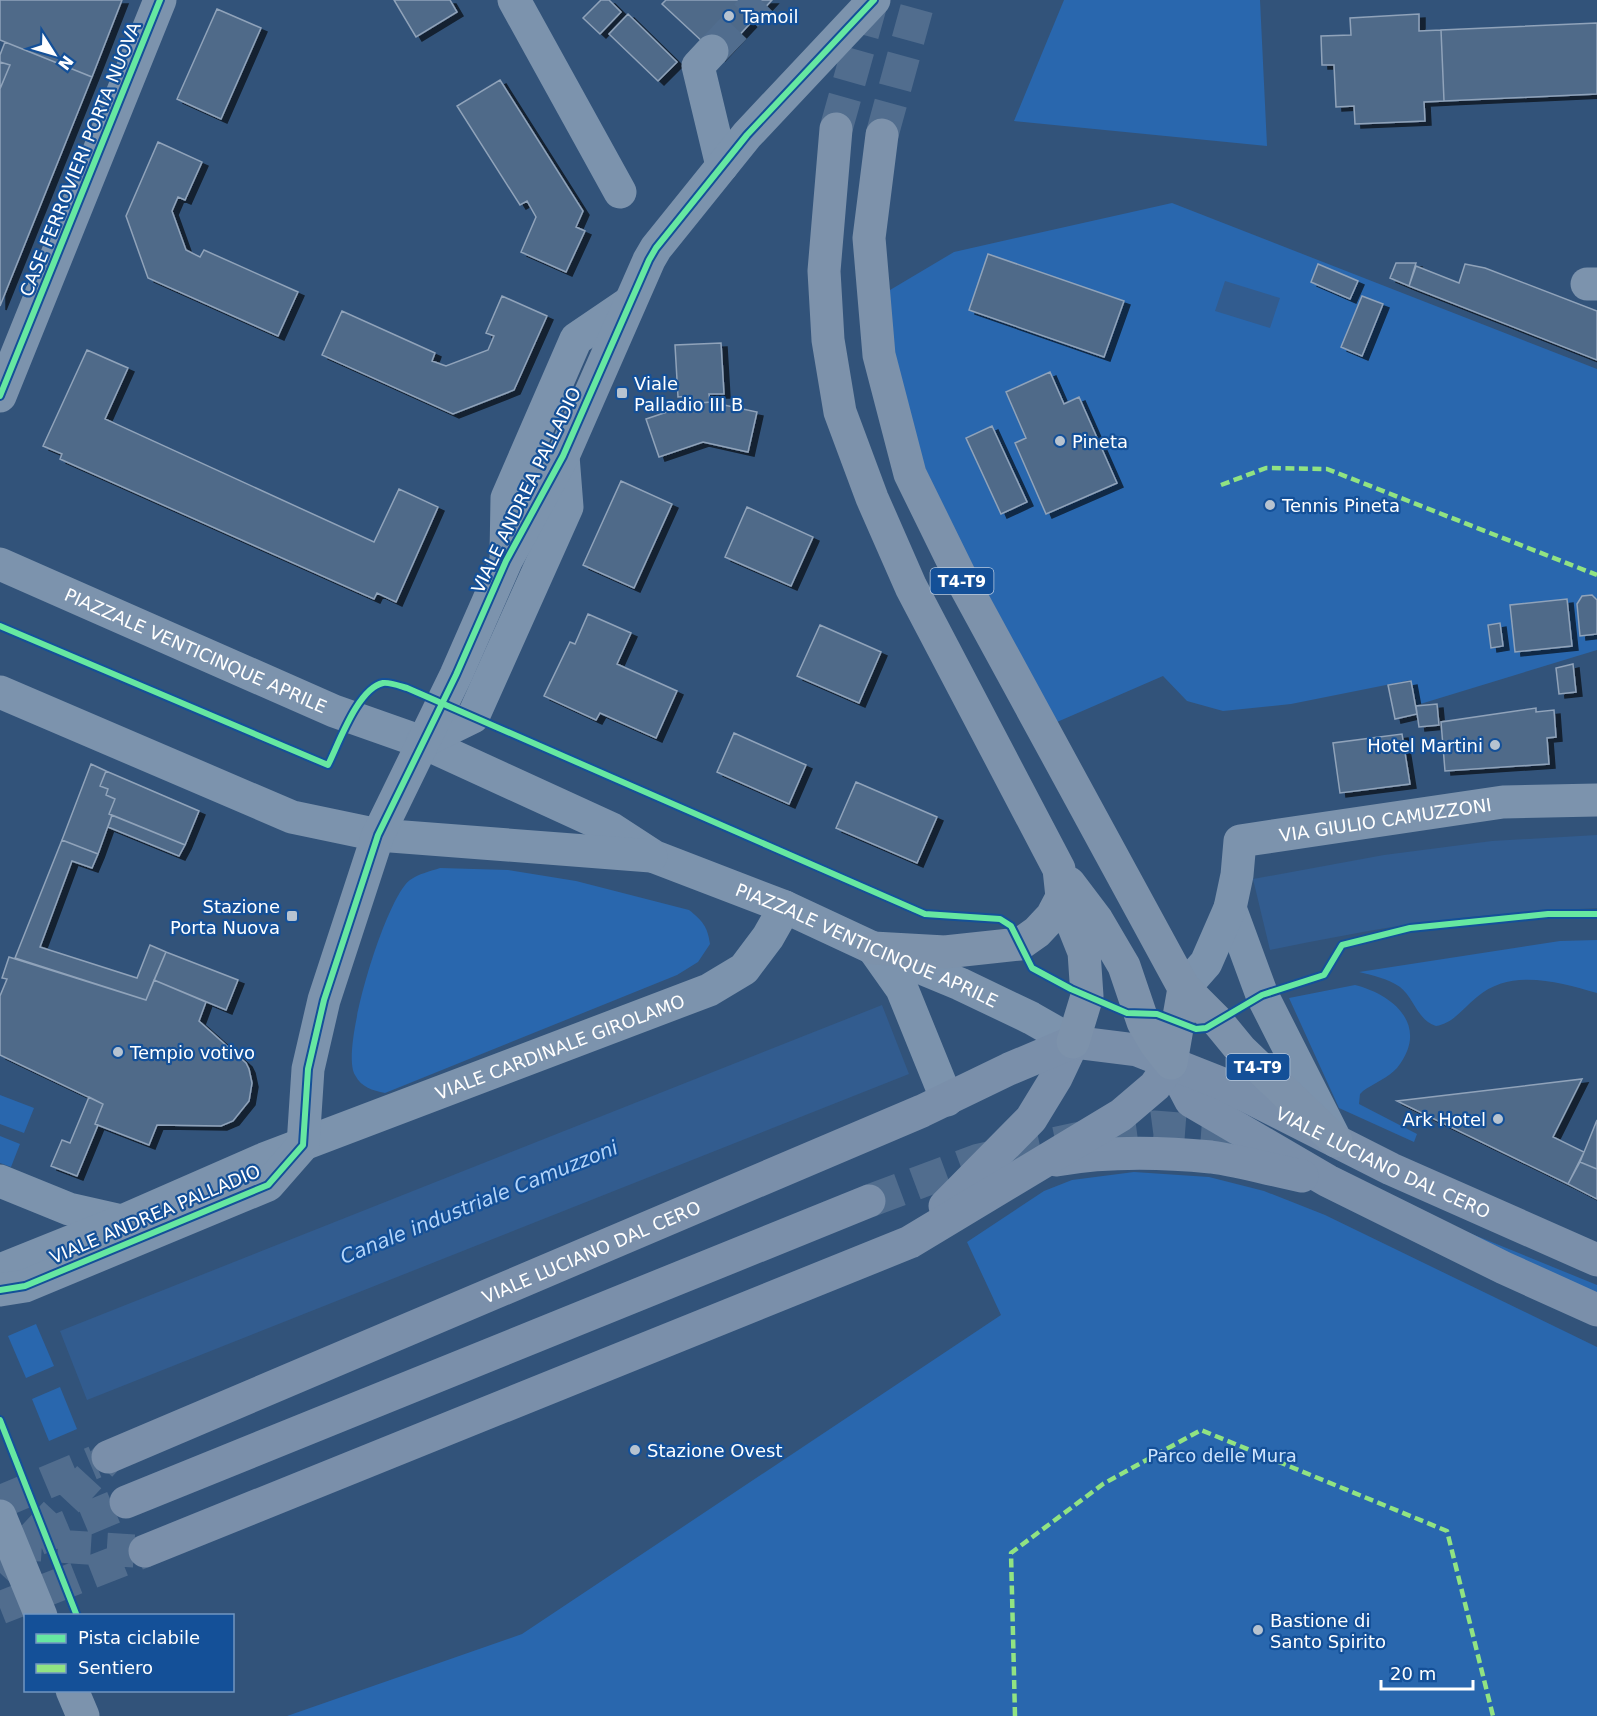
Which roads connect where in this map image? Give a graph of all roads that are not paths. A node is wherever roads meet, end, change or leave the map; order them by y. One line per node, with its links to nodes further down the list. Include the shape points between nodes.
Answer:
1 (160, 0): 10 (street, CASE FERROVIERI PORTA NUOVA)
2 (514, 0): 8 (street)
3 (862, 2): 7 (street, VIALE ANDREA PALLADIO)
4 (712, 51): 7 (street, via 698,66)
5 (836, 129): 19 (highway, T4-T9, via 824,271 828,340 840,412 911,587)
6 (882, 135): 23 (highway, T4-T9, via 869,238 879,355 910,474 963,582)
7 (722, 166): 9 (street, VIALE ANDREA PALLADIO, via 656,249)
8 (620, 192)
9 (629, 303): 11 (street, VIALE ANDREA PALLADIO); 12 (street, VIALE ANDREA PALLADIO, via 576,339 507,498)
10 (0, 396)
11 (563, 456): 12 (street, VIALE ANDREA PALLADIO); 15 (street, VIALE ANDREA PALLADIO, via 567,507 473,717)
12 (506, 561): 15 (street, VIALE ANDREA PALLADIO)
13 (0, 564): 15 (street, PIAZZALE VENTICINQUE APRILE, via 334,711)
14 (0, 692): 17 (street, PIAZZALE VENTICINQUE APRILE, via 292,817)
15 (422, 742): 17 (street, VIALE ANDREA PALLADIO); 18 (street, PIAZZALE VENTICINQUE APRILE, via 612,829)
16 (1597, 800): 21 (street, VIA GIULIO CAMUZZONI, via 1503,802 1240,841)
17 (378, 834): 18 (street, PIAZZALE VENTICINQUE APRILE); 28 (street, VIALE ANDREA PALLADIO, via 324,1000 308,1069)
18 (655, 857): 20 (street, PIAZZALE VENTICINQUE APRILE)
19 (1060, 883): 22 (highway, via 1052,916 1020,944 945,952); 24 (highway, T4-T9, via 1084,952 1086,972 1087,996); 25 (highway, T4-T9, via 1097,920 1124,966 1143,1022)
20 (785, 907): 22 (street, PIAZZALE VENTICINQUE APRILE); 28 (street, VIALE CARDINALE GIROLAMO, via 744,969 709,990)
21 (1230, 908): 23 (street, VIA GIULIO CAMUZZONI, via 1206,963); 27 (street, via 1262,995)
22 (873, 948): 24 (street, PIAZZALE VENTICINQUE APRILE, via 960,984); 26 (street, via 902,989)
23 (1184, 988): 25 (highway); 27 (highway, T4-T9)
24 (1073, 1042): 25 (main road, VIALE LUCIANO DAL CERO, via 1137,1050); 26 (main road, VIALE LUCIANO DAL CERO); 34 (main road, VIALE LUCIANO DAL CERO, via 1030,1119)
25 (1171, 1063): 27 (main road, VIALE LUCIANO DAL CERO, via 1222,1084); 29 (main road, VIALE LUCIANO DAL CERO, via 1155,1086 1121,1115); 31 (main road, VIALE LUCIANO DAL CERO, via 1191,1101)
26 (947, 1100): 39 (main road, VIALE LUCIANO DAL CERO)
27 (1336, 1142): 35 (main road, VIALE LUCIANO DAL CERO)
28 (303, 1145): 33 (street, VIALE ANDREA PALLADIO); 37 (street, VIALE ANDREA PALLADIO, via 268,1185 25,1286)
29 (1042, 1162): 31 (main road, VIALE LUCIANO DAL CERO, via 1092,1154 1213,1158); 34 (main road, VIALE LUCIANO DAL CERO)
30 (0, 1181): 33 (street, via 69,1209)
31 (1328, 1181): 38 (main road, VIALE LUCIANO DAL CERO)
32 (870, 1201): 40 (main road)
33 (122, 1221): 36 (street, VIALE ANDREA PALLADIO)
34 (910, 1242): 42 (main road, VIALE LUCIANO DAL CERO)
35 (1597, 1260)
36 (0, 1269)
37 (0, 1290)
38 (1597, 1310)
39 (108, 1457)
40 (126, 1502)
41 (0, 1516): 43 (street)
42 (145, 1551)
43 (40, 1614)
44 (73, 1692): 45 (street)
45 (83, 1716)

